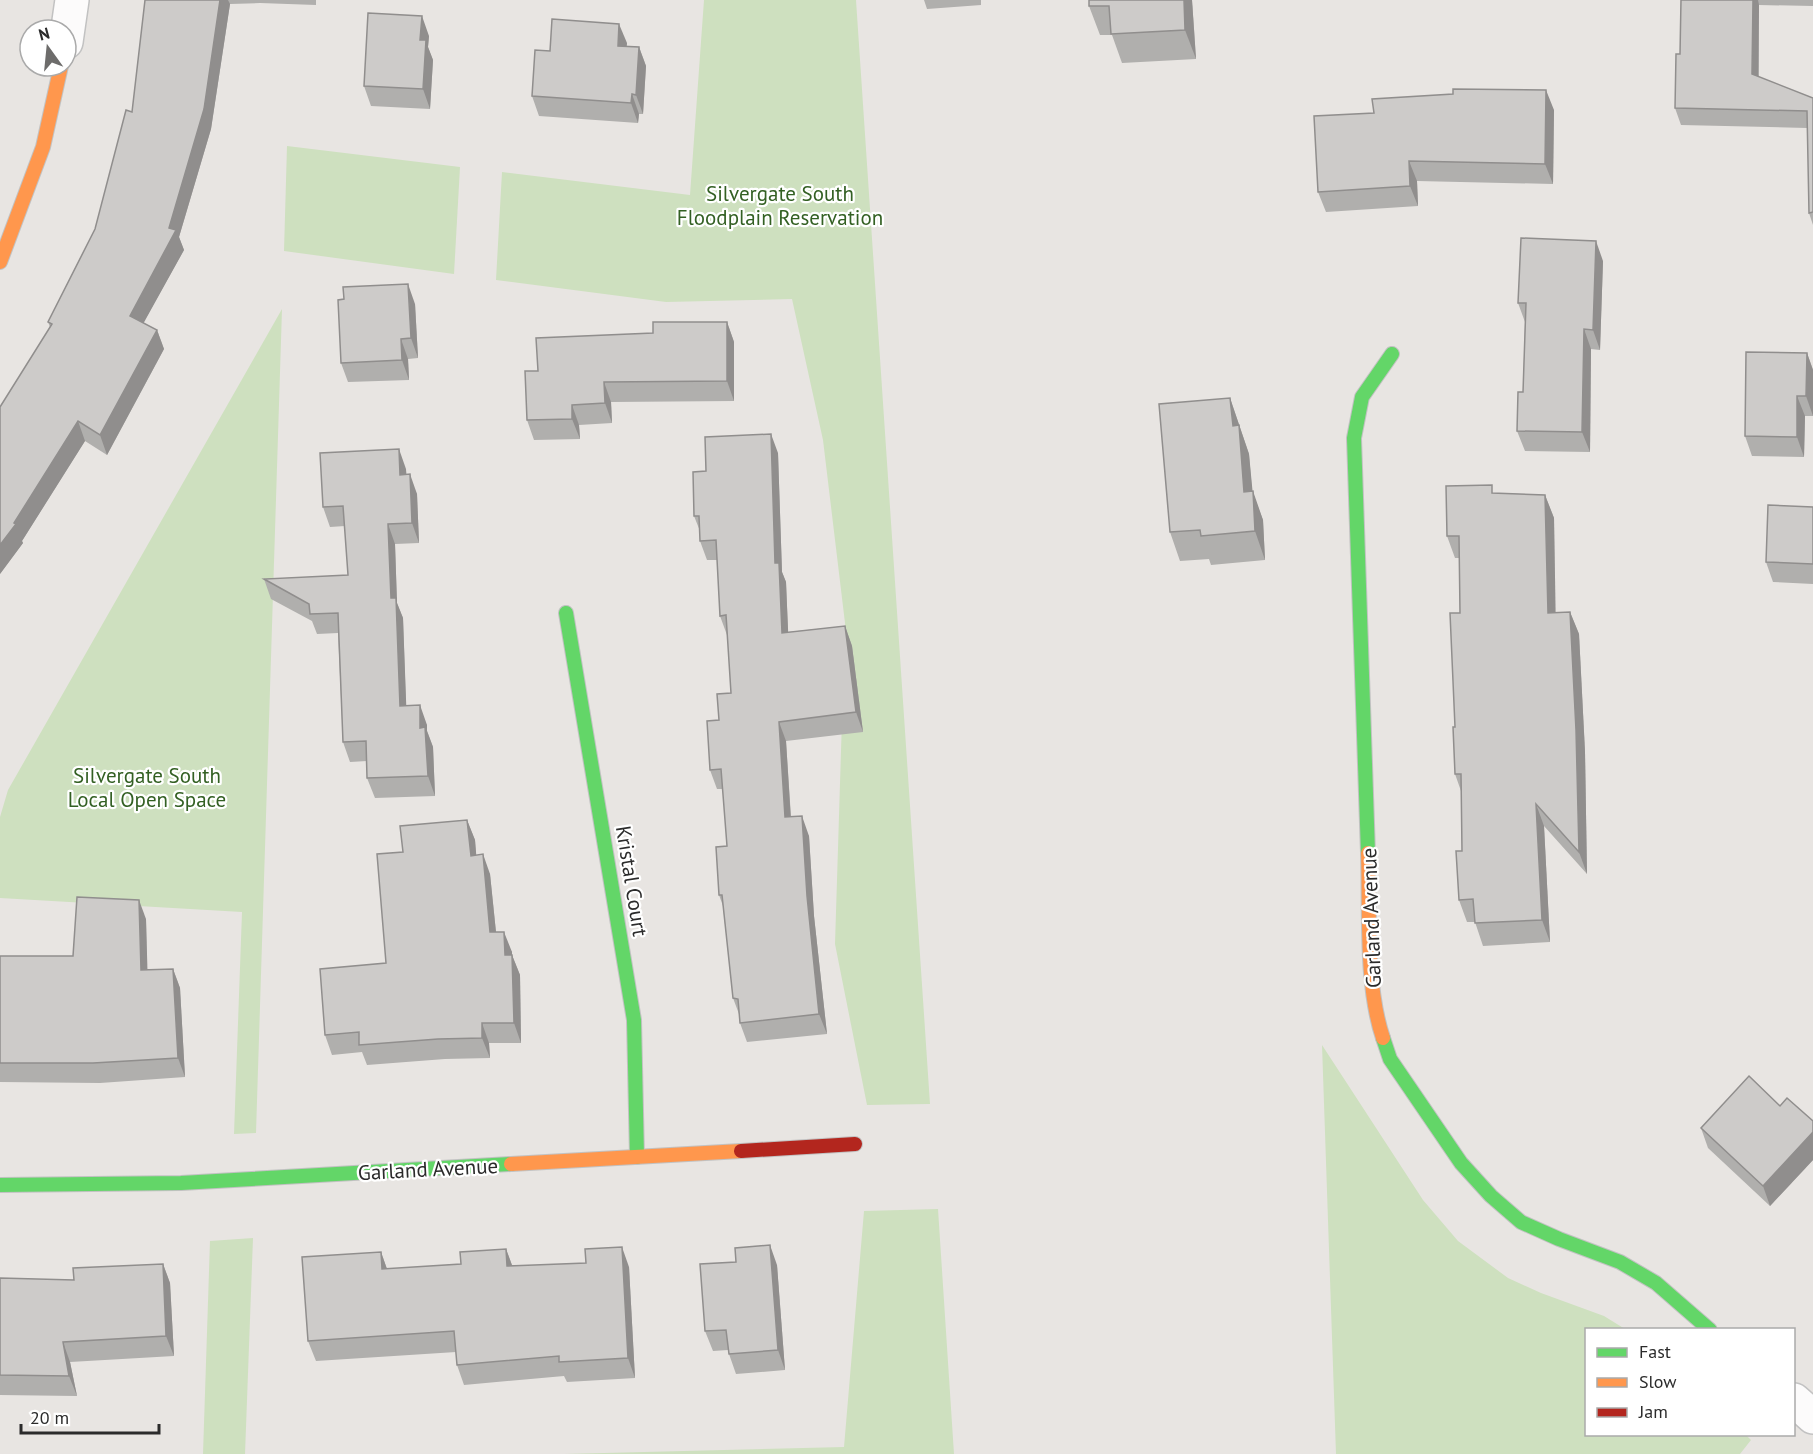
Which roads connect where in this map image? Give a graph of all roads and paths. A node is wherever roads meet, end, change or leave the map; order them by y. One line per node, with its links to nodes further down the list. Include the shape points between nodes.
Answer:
1 (72, 0): 2 (street)
2 (69, 18)
3 (58, 78): 4 (street, via 43,147)
4 (0, 262)
5 (1392, 354): 10 (street, Garland Avenue, via 1362,397 1354,438 1376,1017 1390,1059 1461,1163 1491,1196 1521,1222 1620,1262 1656,1283)
6 (567, 613): 8 (street, Kristal Court, via 634,1020)
7 (855, 1144): 8 (street, Garland Avenue)
8 (637, 1157): 9 (street, Garland Avenue, via 181,1183)
9 (0, 1185)
10 (1709, 1328)
11 (1795, 1401): 12 (street)
12 (1813, 1417)

